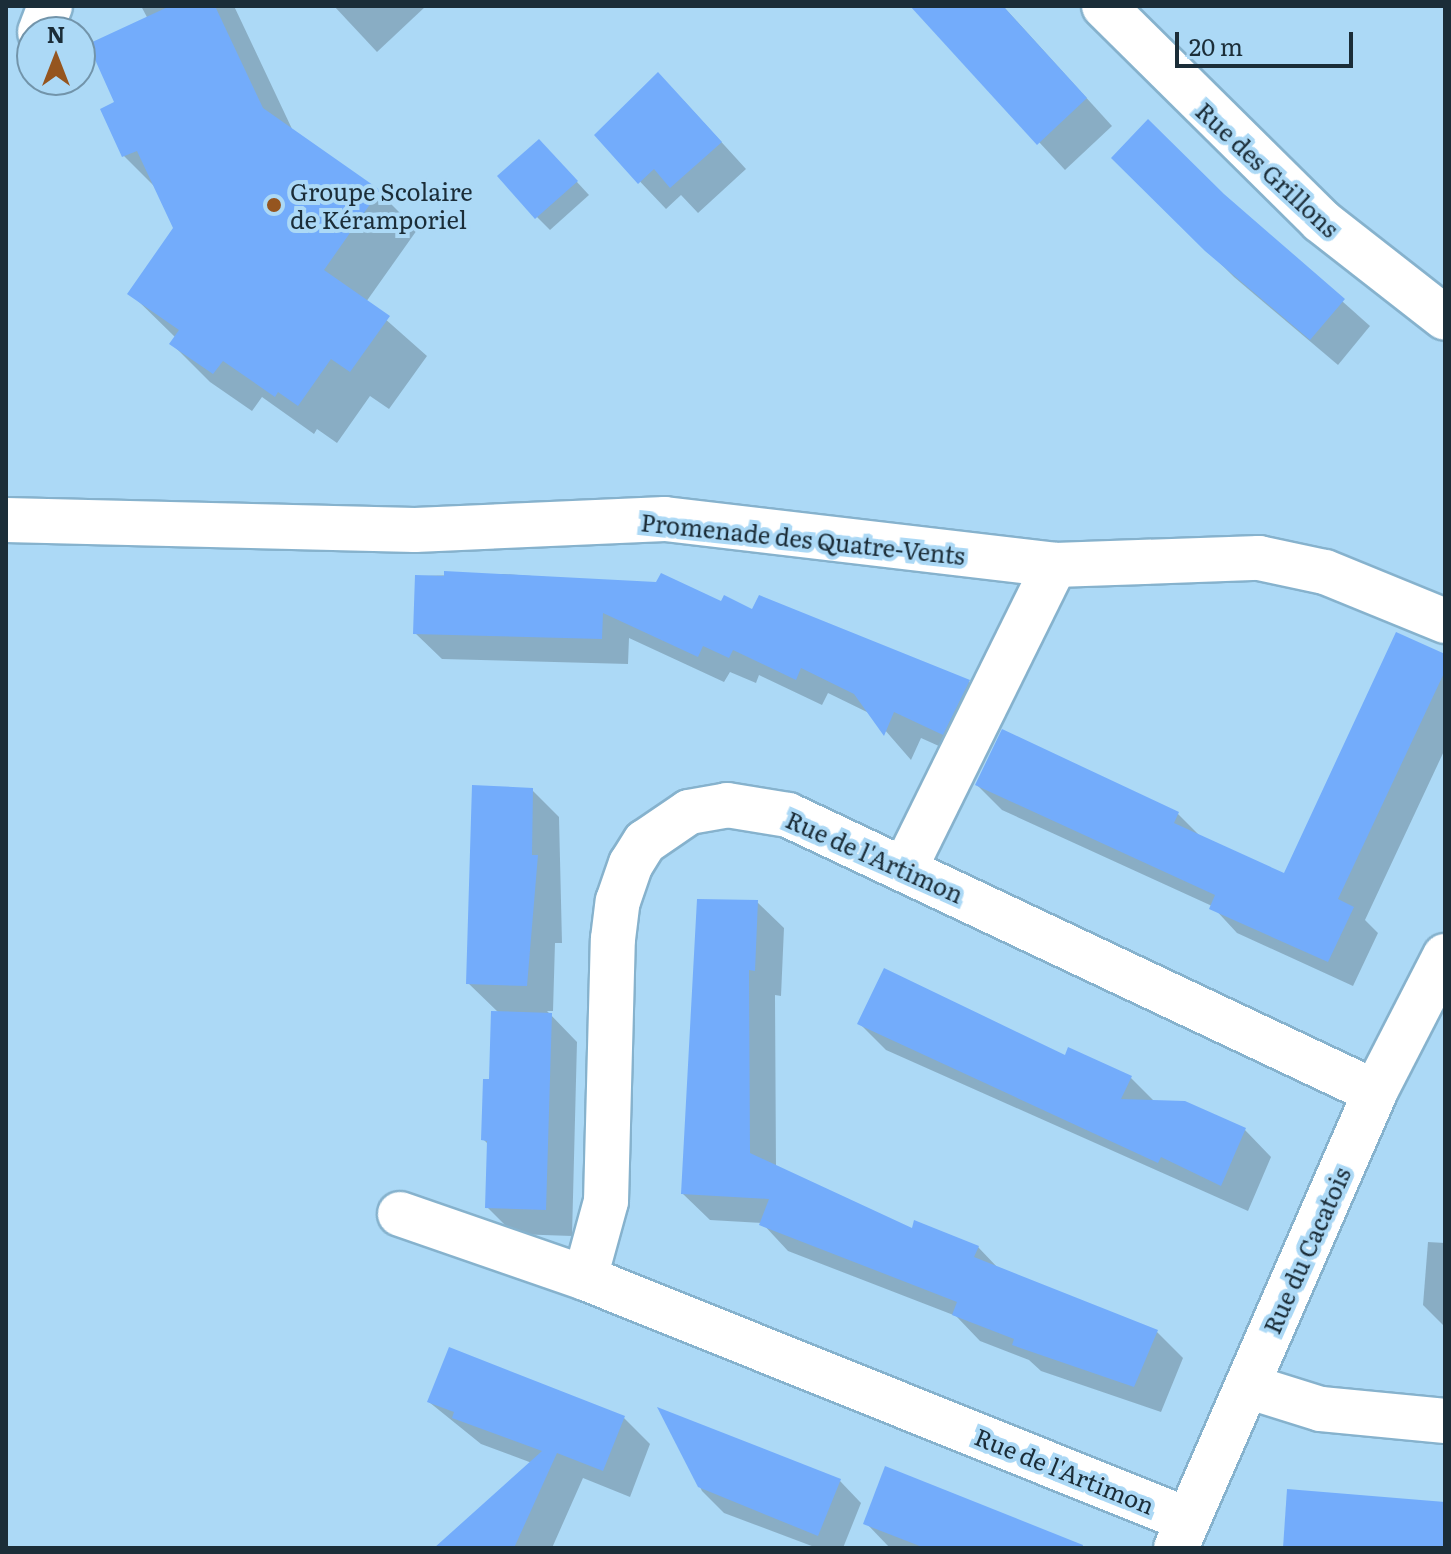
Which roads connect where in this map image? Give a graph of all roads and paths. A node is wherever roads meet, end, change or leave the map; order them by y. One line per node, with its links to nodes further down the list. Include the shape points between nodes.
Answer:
1 (1104, 6): 2 (street, Rue des Grillons, via 1321,221)
2 (1445, 318)
3 (6, 520): 4 (street, Promenade des Quatre-Vents, via 415,530 665,519)
4 (1055, 565): 5 (street, Promenade des Quatre-Vents, via 1291,561); 6 (street)
5 (1445, 621)
6 (905, 868): 8 (street, Rue de l'Artimon); 10 (street, Rue de l'Artimon, via 759,807 727,805 689,812 645,842 618,901 606,1201)
7 (1445, 956): 8 (street, Rue du Cacatois)
8 (1375, 1092): 11 (street, Rue du Cacatois)
9 (400, 1214): 10 (street, Rue de l'Artimon)
10 (585, 1278): 13 (street, Rue de l'Artimon)
11 (1247, 1386): 12 (street, via 1321,1409); 13 (street, Rue du Cacatois)
12 (1445, 1421)
13 (1182, 1534)

